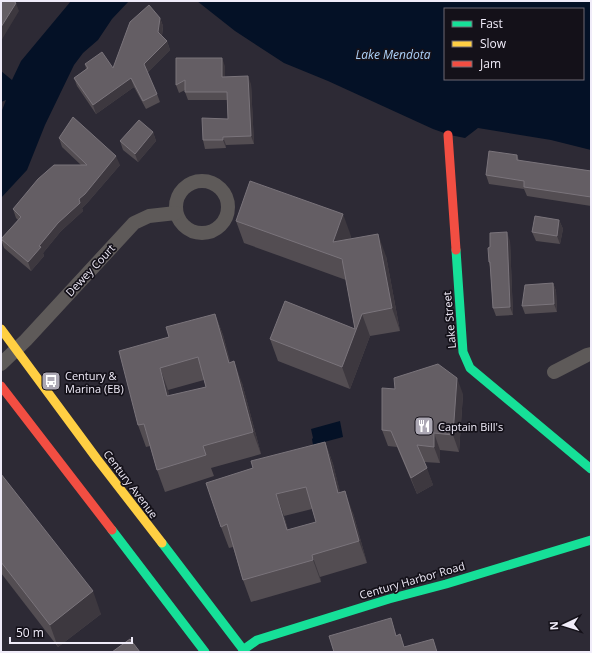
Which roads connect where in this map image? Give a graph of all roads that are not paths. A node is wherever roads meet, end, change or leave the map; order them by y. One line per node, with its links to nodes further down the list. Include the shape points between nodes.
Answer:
1 (448, 135): 9 (street, Lake Street, via 463,352 470,368)
2 (176, 213): 4 (street, Dewey Court, via 149,216 134,223)
3 (1, 329): 4 (street, Century Avenue)
4 (17, 350): 6 (street, Dewey Court); 11 (street, Century Avenue)
5 (591, 354): 7 (street)
6 (1, 364)
7 (554, 372)
8 (1, 386): 12 (street)
9 (591, 469)
10 (591, 540): 11 (street, Century Harbor Road, via 257,640)
11 (244, 651)
12 (206, 652)

